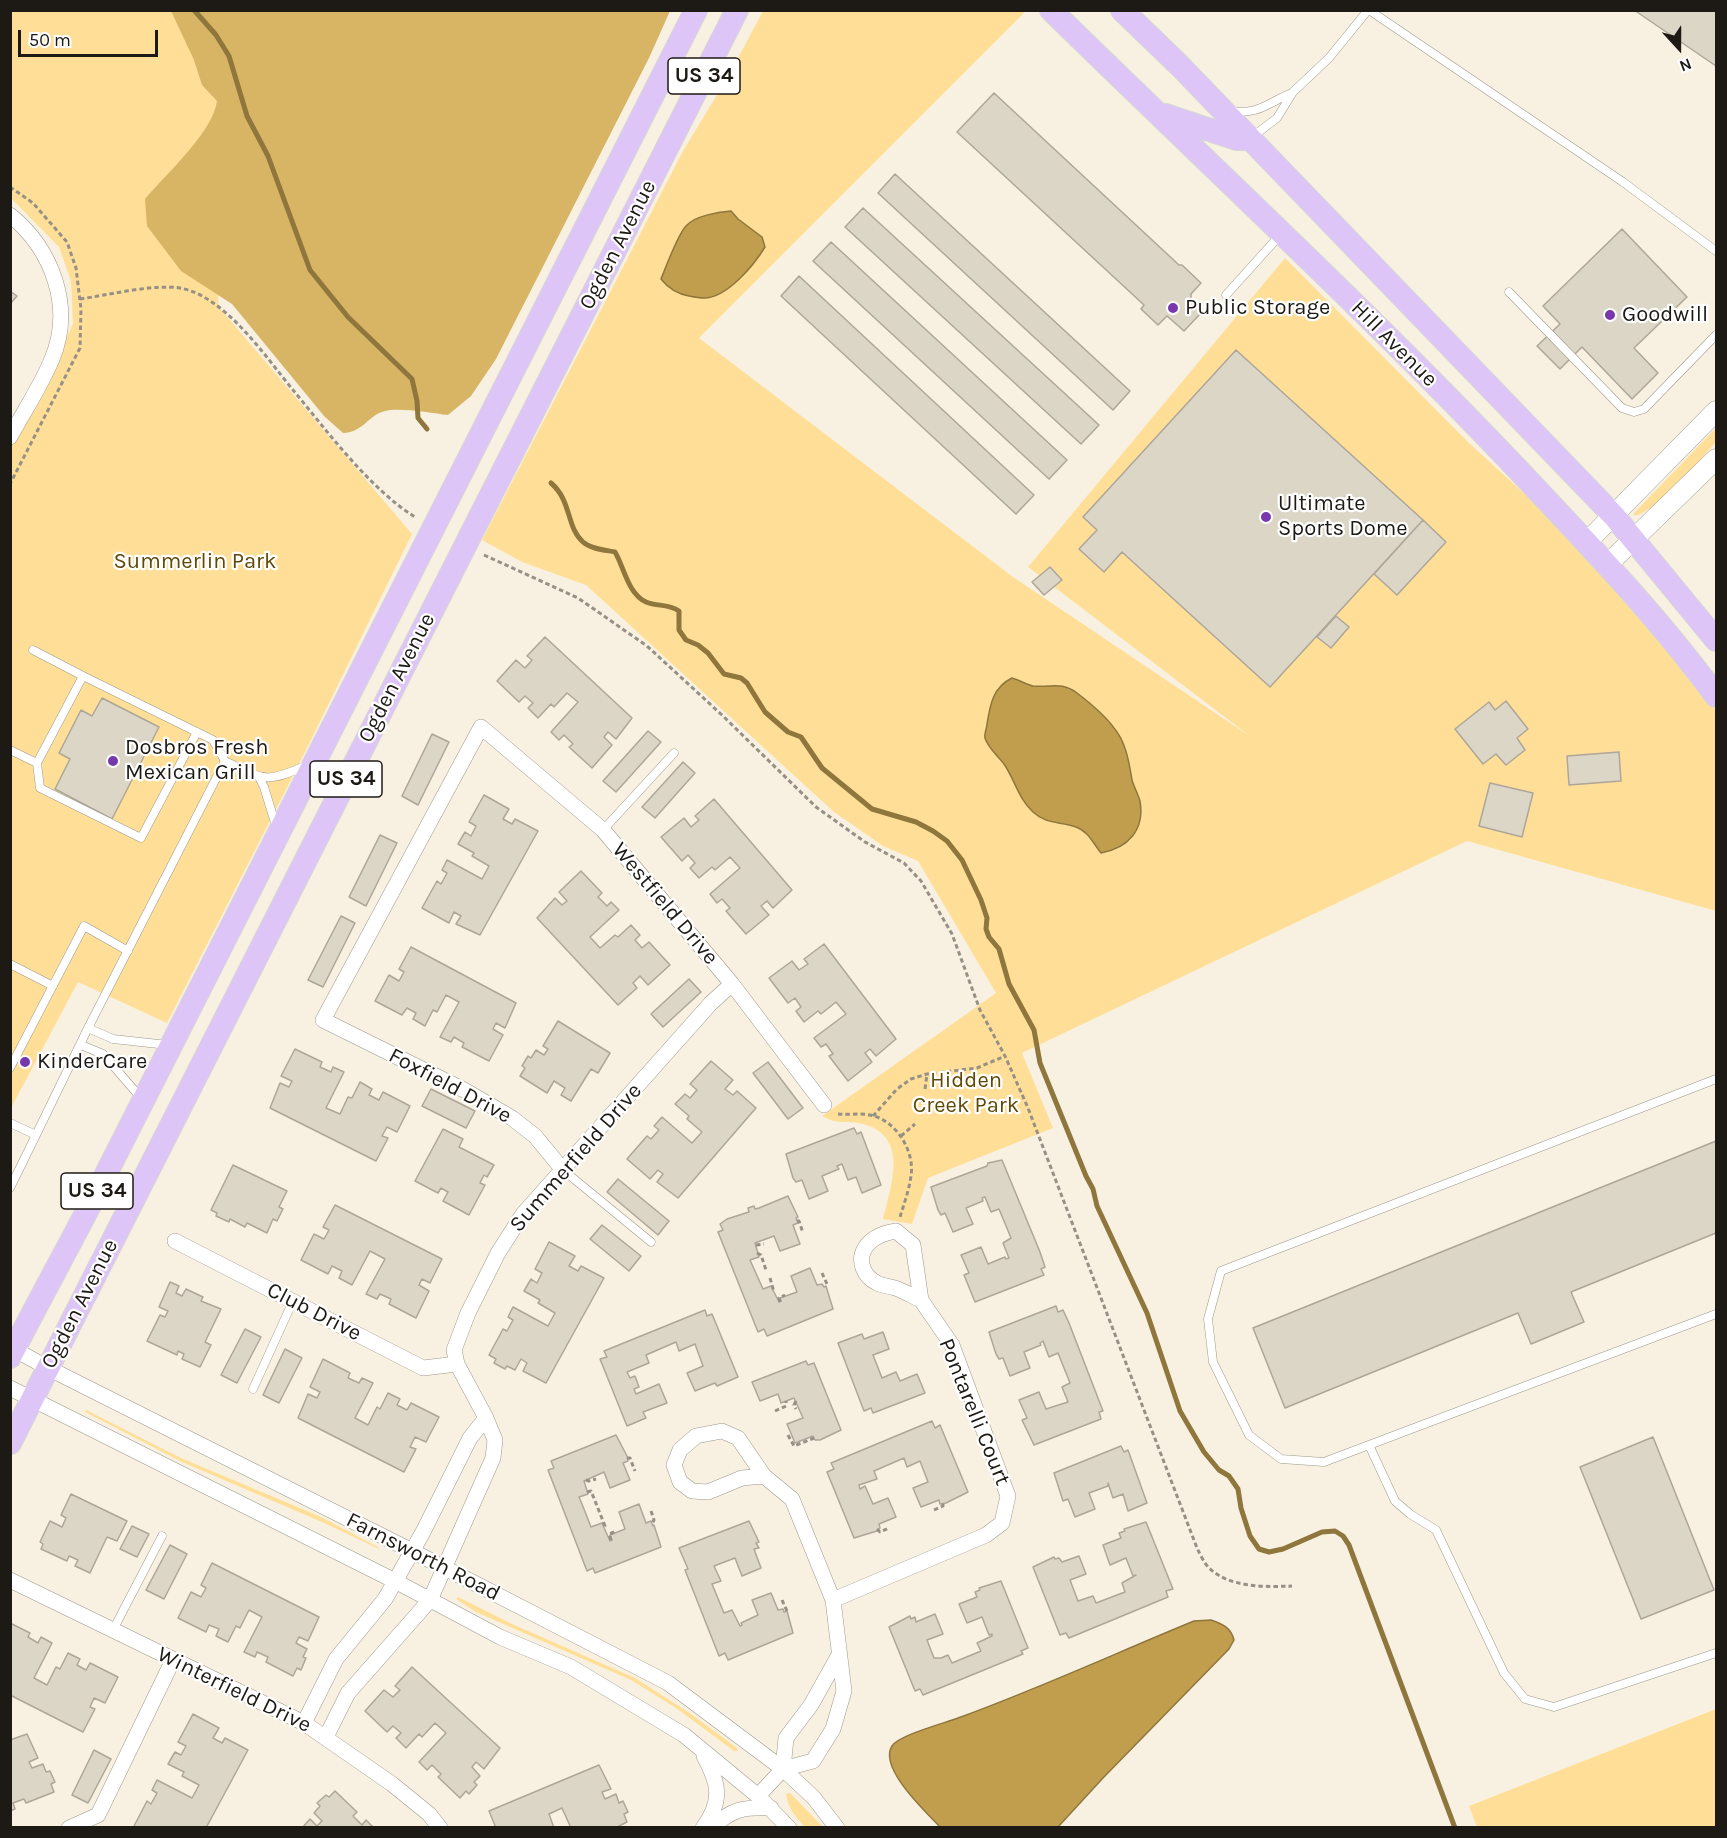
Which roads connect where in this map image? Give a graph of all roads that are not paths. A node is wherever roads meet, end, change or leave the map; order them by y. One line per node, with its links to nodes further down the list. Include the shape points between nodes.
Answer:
1 (696, 10): 32 (main road, Ogden Avenue / US 34)
2 (737, 10): 59 (main road, Ogden Avenue / US 34)
3 (1051, 10): 8 (main road, Hill Avenue)
4 (1122, 10): 7 (main road, Hill Avenue)
5 (1369, 10): 6 (lane, via 1329,58); 12 (lane, via 1607,170)
6 (1293, 92): 7 (lane, via 1254,111); 9 (lane, via 1277,117)
7 (1222, 111): 9 (main road, Hill Avenue)
8 (1155, 112): 9 (main road, via 1237,139); 11 (main road, Hill Avenue)
9 (1250, 139): 19 (main road, Hill Avenue)
10 (10, 215): 17 (street, via 38,243 50,265 61,311 52,358)
11 (1282, 234): 14 (lane); 21 (main road, Hill Avenue, via 1466,414)
12 (1716, 251)
13 (1509, 292): 15 (lane, via 1622,408 1634,412 1644,409)
14 (1226, 295)
15 (1716, 335)
16 (1716, 411): 19 (street)
17 (10, 437)
18 (1716, 459): 20 (street)
19 (1614, 516): 20 (main road, Hill Avenue); 21 (street)
20 (1634, 540): 22 (street); 23 (main road, Hill Avenue)
21 (1587, 542): 22 (main road, Hill Avenue)
22 (1608, 564): 26 (main road, Hill Avenue)
23 (1716, 639)
24 (33, 650): 25 (lane)
25 (83, 676): 27 (lane); 31 (lane)
26 (1716, 696)
27 (197, 732): 30 (lane, via 213,740); 31 (lane, via 141,838 40,788)
28 (10, 750): 31 (lane)
29 (675, 753): 34 (lane)
30 (225, 761): 33 (lane); 36 (lane)
31 (37, 763)
32 (312, 763): 33 (lane, via 272,779); 35 (main road, Ogden Avenue / US 34)
33 (259, 777): 35 (lane)
34 (603, 830): 38 (street, Westfield Drive); 40 (street, Westfield Drive, via 482,727)
35 (278, 832): 43 (main road, Ogden Avenue / US 34)
36 (128, 951): 39 (lane, via 84,926); 41 (lane)
37 (10, 964): 39 (lane)
38 (732, 984): 47 (street, Westfield Drive); 50 (street, Summerfield Drive)
39 (53, 986): 44 (lane)
40 (322, 1020): 50 (street, Foxfield Drive, via 512,1118 535,1136)
41 (88, 1028): 42 (lane); 43 (lane, via 113,1039)
42 (81, 1045): 46 (lane, via 103,1054); 49 (lane)
43 (170, 1045): 46 (main road, Ogden Avenue / US 34)
44 (10, 1068)
45 (1716, 1079): 65 (lane, via 1221,1271 1208,1319 1214,1362 1249,1435 1281,1459 1324,1462)
46 (143, 1100): 57 (main road, Ogden Avenue / US 34)
47 (824, 1105)
48 (10, 1123): 49 (lane)
49 (36, 1135): 51 (lane)
50 (563, 1170): 53 (lane); 58 (street, Summerfield Drive, via 523,1214 498,1253 454,1350)
51 (10, 1188)
52 (176, 1240): 55 (street, Club Drive)
53 (651, 1242)
54 (921, 1300): 54 (street, Pontarelli Court, via 913,1245 896,1231 870,1241 861,1259 865,1273 876,1283); 73 (street, Pontarelli Court, via 952,1345 977,1409 1008,1496 1002,1523 986,1535)
55 (293, 1301): 58 (street, Club Drive, via 423,1368); 61 (lane)
56 (1716, 1314): 65 (lane)
57 (12, 1351): 59 (street, Farnsworth Road)
58 (457, 1364): 63 (street)
59 (48, 1368): 62 (main road, Ogden Avenue / US 34); 68 (street, Farnsworth Road)
60 (10, 1388): 62 (street, Farnsworth Road)
61 (253, 1389)
62 (32, 1399): 64 (main road, Ogden Avenue / US 34); 71 (street, Farnsworth Road)
63 (486, 1418): 68 (street, via 470,1438); 69 (street, via 495,1440 493,1458)
64 (10, 1443)
65 (1369, 1445): 75 (lane, via 1395,1502 1436,1530 1504,1673 1525,1699 1554,1707)
66 (764, 1476): 66 (street, via 738,1438 722,1431 696,1436 680,1450 674,1465 680,1482 692,1491 708,1492 742,1478); 73 (street, via 792,1499)
67 (162, 1536): 74 (lane)
68 (412, 1551): 69 (street, Farnsworth Road); 71 (street)
69 (445, 1568): 72 (street); 81 (street, Farnsworth Road, via 668,1683)
70 (10, 1580): 74 (street, Winterfield Drive)
71 (395, 1581): 72 (street, Farnsworth Road); 78 (street, via 376,1612 336,1659)
72 (430, 1600): 79 (street, via 348,1693); 80 (street, Farnsworth Road, via 571,1667)
73 (833, 1600): 76 (street)
74 (113, 1630): 77 (street, Winterfield Drive)
75 (1716, 1653)
76 (838, 1655): 81 (street, via 812,1705 786,1738); 81 (street, via 844,1691 833,1729 813,1761)
77 (173, 1660): 78 (street, Winterfield Drive); 84 (street, via 98,1815)
78 (303, 1723): 79 (street, Winterfield Drive)
79 (326, 1737): 85 (street, Winterfield Drive, via 392,1784)
80 (700, 1748): 82 (street, Farnsworth Road); 86 (street, via 717,1788 716,1804)
81 (783, 1769): 82 (street); 89 (street, Farnsworth Road)
82 (758, 1796): 83 (street, Farnsworth Road)
83 (771, 1808): 87 (street, via 737,1810); 88 (street, Farnsworth Road)
84 (69, 1827)
85 (440, 1827)
86 (703, 1827)
87 (711, 1827)
88 (789, 1827)
89 (837, 1827)

